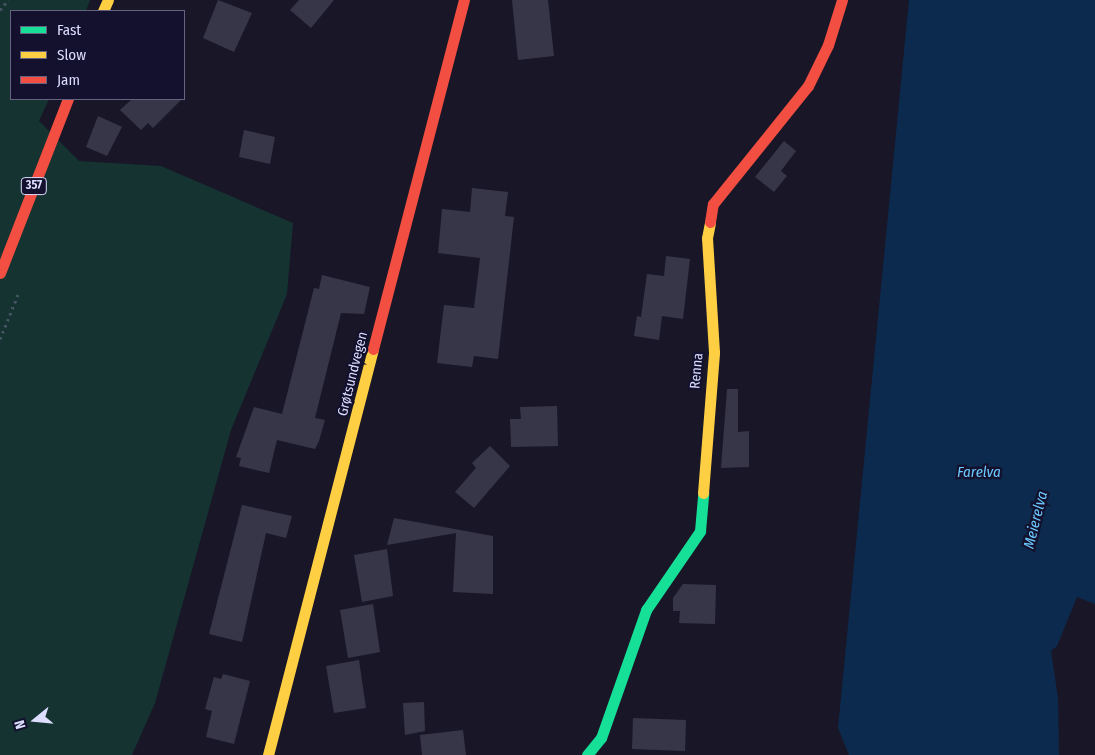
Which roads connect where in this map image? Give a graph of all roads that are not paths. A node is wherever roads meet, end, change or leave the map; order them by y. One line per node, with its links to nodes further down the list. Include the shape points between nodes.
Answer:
1 (464, 0): 5 (street, Grøtsundvegen)
2 (842, 0): 6 (street, Renna, via 828,45 808,86 713,204 707,238 714,352 700,531 646,610 604,729)
3 (68, 100): 4 (street, 357)
4 (0, 273)
5 (268, 755)
6 (587, 755)

